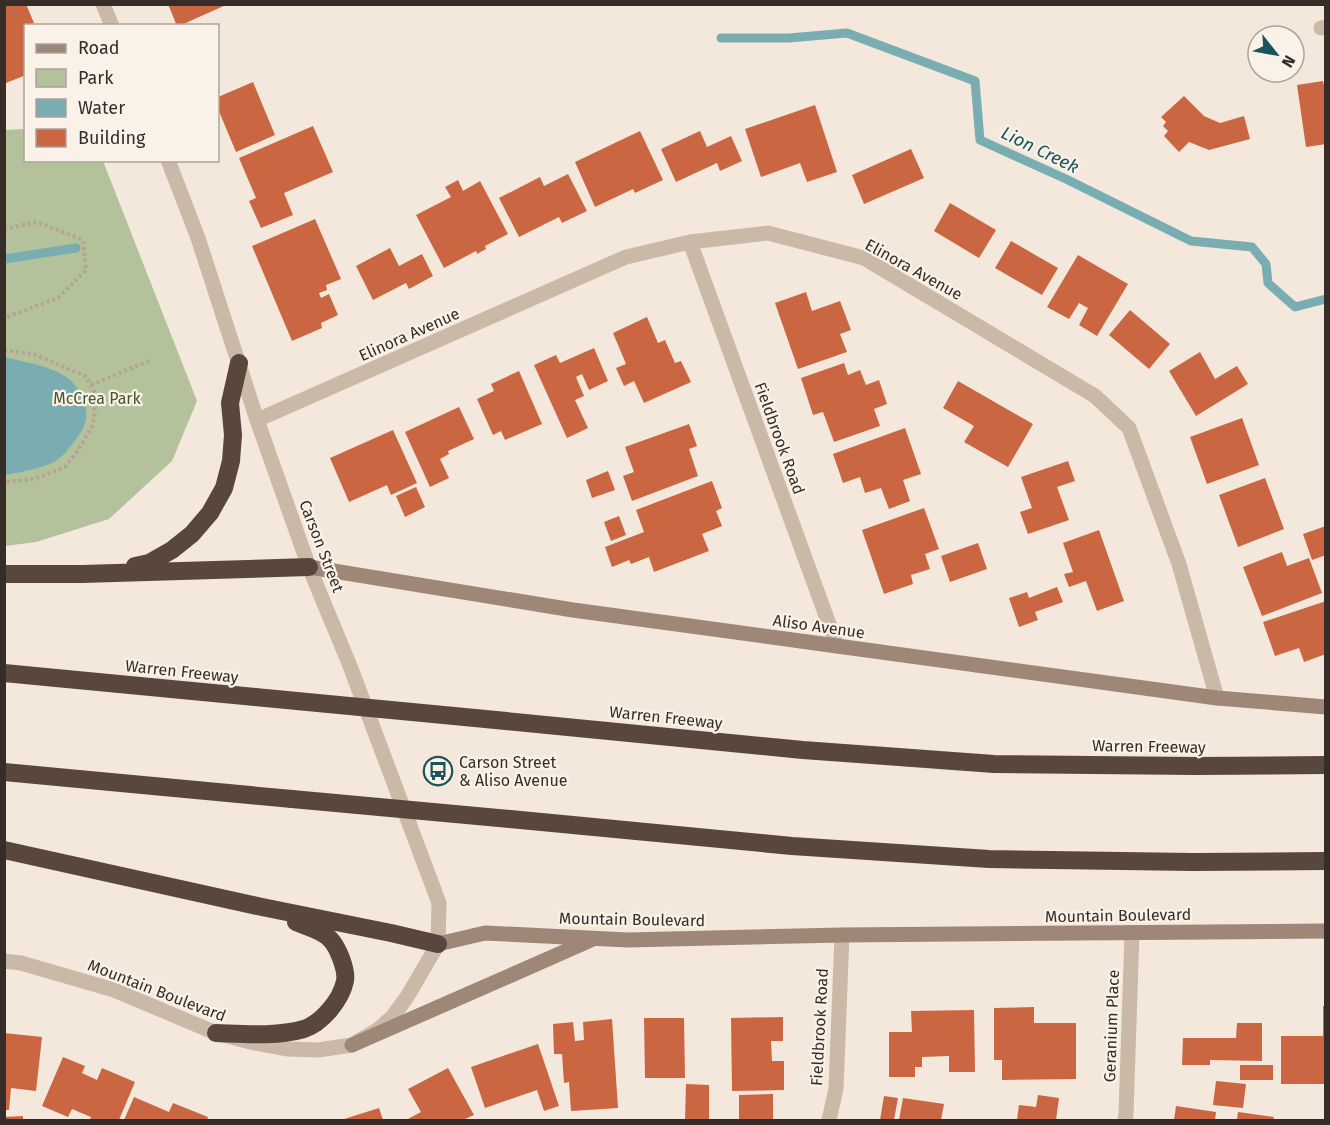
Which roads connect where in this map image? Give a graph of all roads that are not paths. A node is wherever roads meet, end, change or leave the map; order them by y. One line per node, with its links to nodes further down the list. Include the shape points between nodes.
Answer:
1 (103, 4): 2 (street)
2 (111, 24)
3 (169, 162): 5 (street, Carson Street)
4 (690, 242): 6 (street, Elinora Avenue, via 626,258); 10 (street, Fieldbrook Road); 12 (street, Elinora Avenue, via 768,233 864,258 1095,396 1129,428 1179,564)
5 (239, 363): 6 (street, Carson Street); 9 (highway, via 230,403 231,461 224,488 210,513 192,534 148,563)
6 (257, 420): 7 (street, Carson Street)
7 (309, 567): 9 (highway); 10 (main road, Aliso Avenue, via 573,610); 23 (street, Carson Street, via 351,666 439,903)
8 (4, 574): 9 (highway)
9 (82, 574)
10 (837, 646): 12 (main road, Aliso Avenue)
11 (4, 673): 14 (highway, Warren Freeway, bridge, via 803,750 994,764)
12 (1217, 698): 13 (main road, Aliso Avenue)
13 (1326, 707)
14 (1326, 765)
15 (4, 772): 17 (highway, bridge, via 792,846 989,859)
16 (4, 850): 18 (highway)
17 (1326, 861)
18 (262, 907): 23 (highway); 25 (highway, via 330,938 343,963 345,981 337,1002 306,1029 263,1034)
19 (1326, 931): 20 (main road, Mountain Boulevard)
20 (1132, 933): 21 (main road, Mountain Boulevard); 28 (street, Geranium Place)
21 (842, 935): 22 (main road, Mountain Boulevard); 27 (street, Fieldbrook Road, via 836,1089)
22 (594, 939): 23 (main road, Mountain Boulevard, via 485,933); 26 (main road)
23 (438, 944): 26 (street, Mountain Boulevard, via 393,1016)
24 (4, 961): 25 (street, Mountain Boulevard, via 114,990)
25 (216, 1033): 26 (street, Mountain Boulevard, via 288,1049)
26 (352, 1045)
27 (829, 1120)
28 (1125, 1120)

